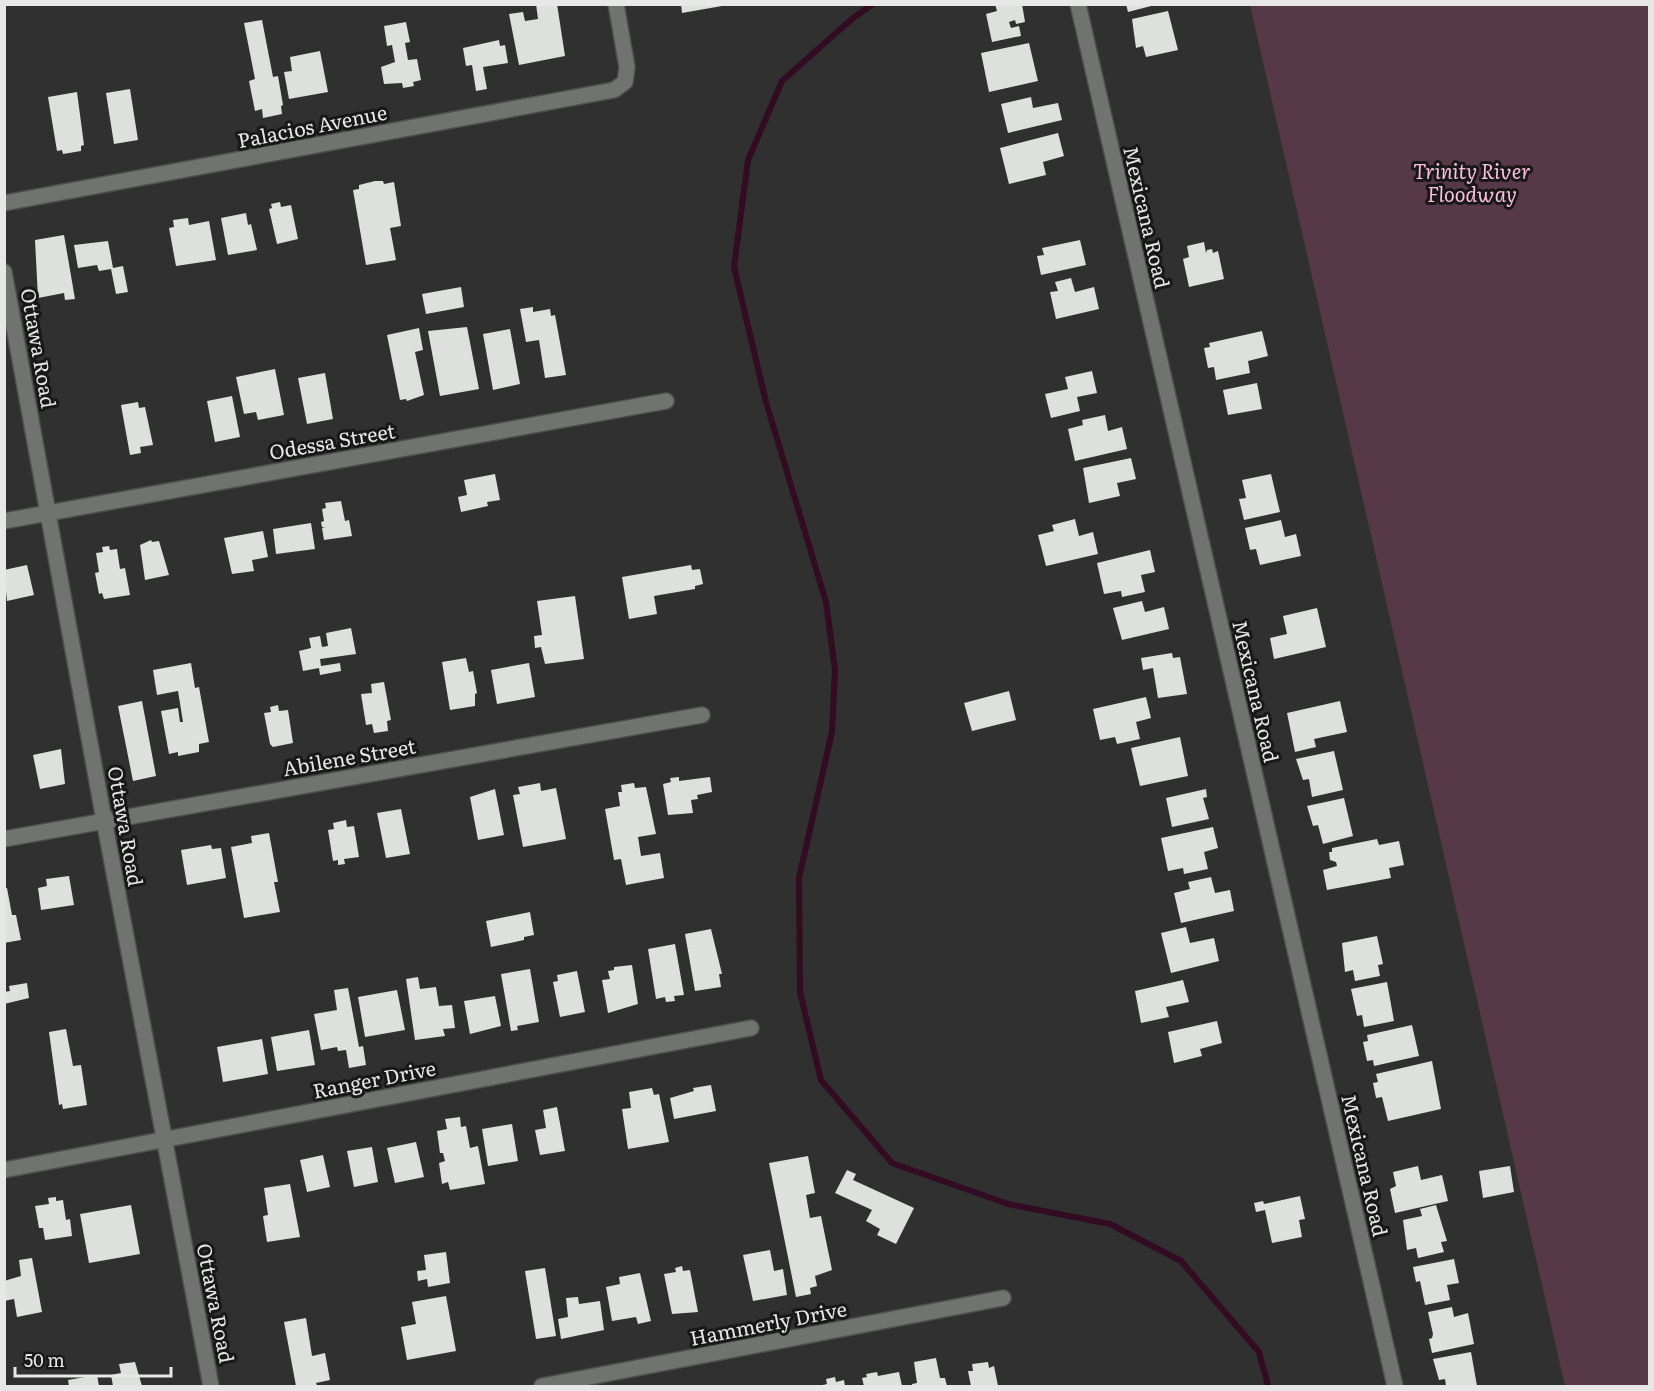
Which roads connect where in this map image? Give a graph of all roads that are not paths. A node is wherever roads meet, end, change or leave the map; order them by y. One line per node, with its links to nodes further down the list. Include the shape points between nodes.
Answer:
1 (616, 4): 3 (street, Palacios Avenue, via 627,67 625,82 614,90)
2 (1078, 4): 17 (street, Mexicana Road)
3 (4, 203)
4 (4, 272): 6 (street, Ottawa Road)
5 (666, 401): 6 (street, Odessa Street)
6 (48, 513): 7 (street, Odessa Street); 9 (street, Ottawa Road)
7 (4, 521)
8 (702, 715): 9 (street, Abilene Street)
9 (104, 820): 10 (street, Abilene Street); 12 (street, Ottawa Road)
10 (4, 839)
11 (751, 1028): 12 (street, Ranger Drive)
12 (164, 1139): 13 (street, Ranger Drive); 15 (street, Ottawa Road)
13 (4, 1170)
14 (1003, 1299): 16 (street, Hammerly Drive)
15 (211, 1386)
16 (542, 1386)
17 (1395, 1386)

